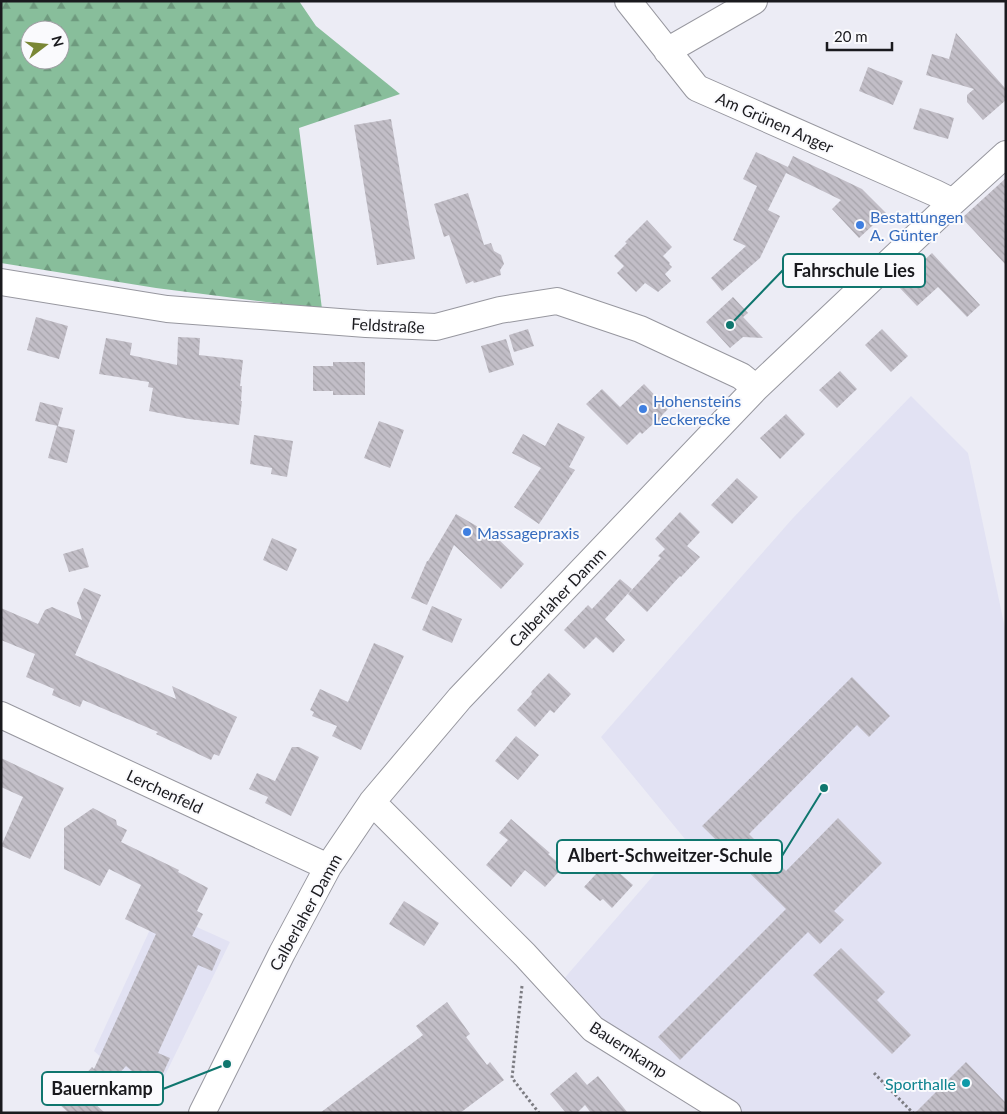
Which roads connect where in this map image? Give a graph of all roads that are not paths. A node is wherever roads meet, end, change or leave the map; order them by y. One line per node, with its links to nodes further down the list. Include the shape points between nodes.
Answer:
1 (628, 1): 3 (street, Am Grünen Anger)
2 (754, 1): 3 (street)
3 (667, 51): 5 (street, Am Grünen Anger, via 697,88)
4 (1006, 154): 5 (street, Calberlaher Damm)
5 (953, 202): 7 (street, Calberlaher Damm)
6 (1, 282): 7 (street, Feldstraße, via 167,308 376,325 436,327 500,310 557,301 640,329 741,376)
7 (756, 388): 9 (street, Calberlaher Damm, via 460,698)
8 (1, 715): 10 (street, Lerchenfeld)
9 (372, 802): 10 (street, Calberlaher Damm); 12 (street, Bauernkamp, via 593,1029)
10 (328, 867): 11 (street, Calberlaher Damm)
11 (202, 1113)
12 (728, 1113)

